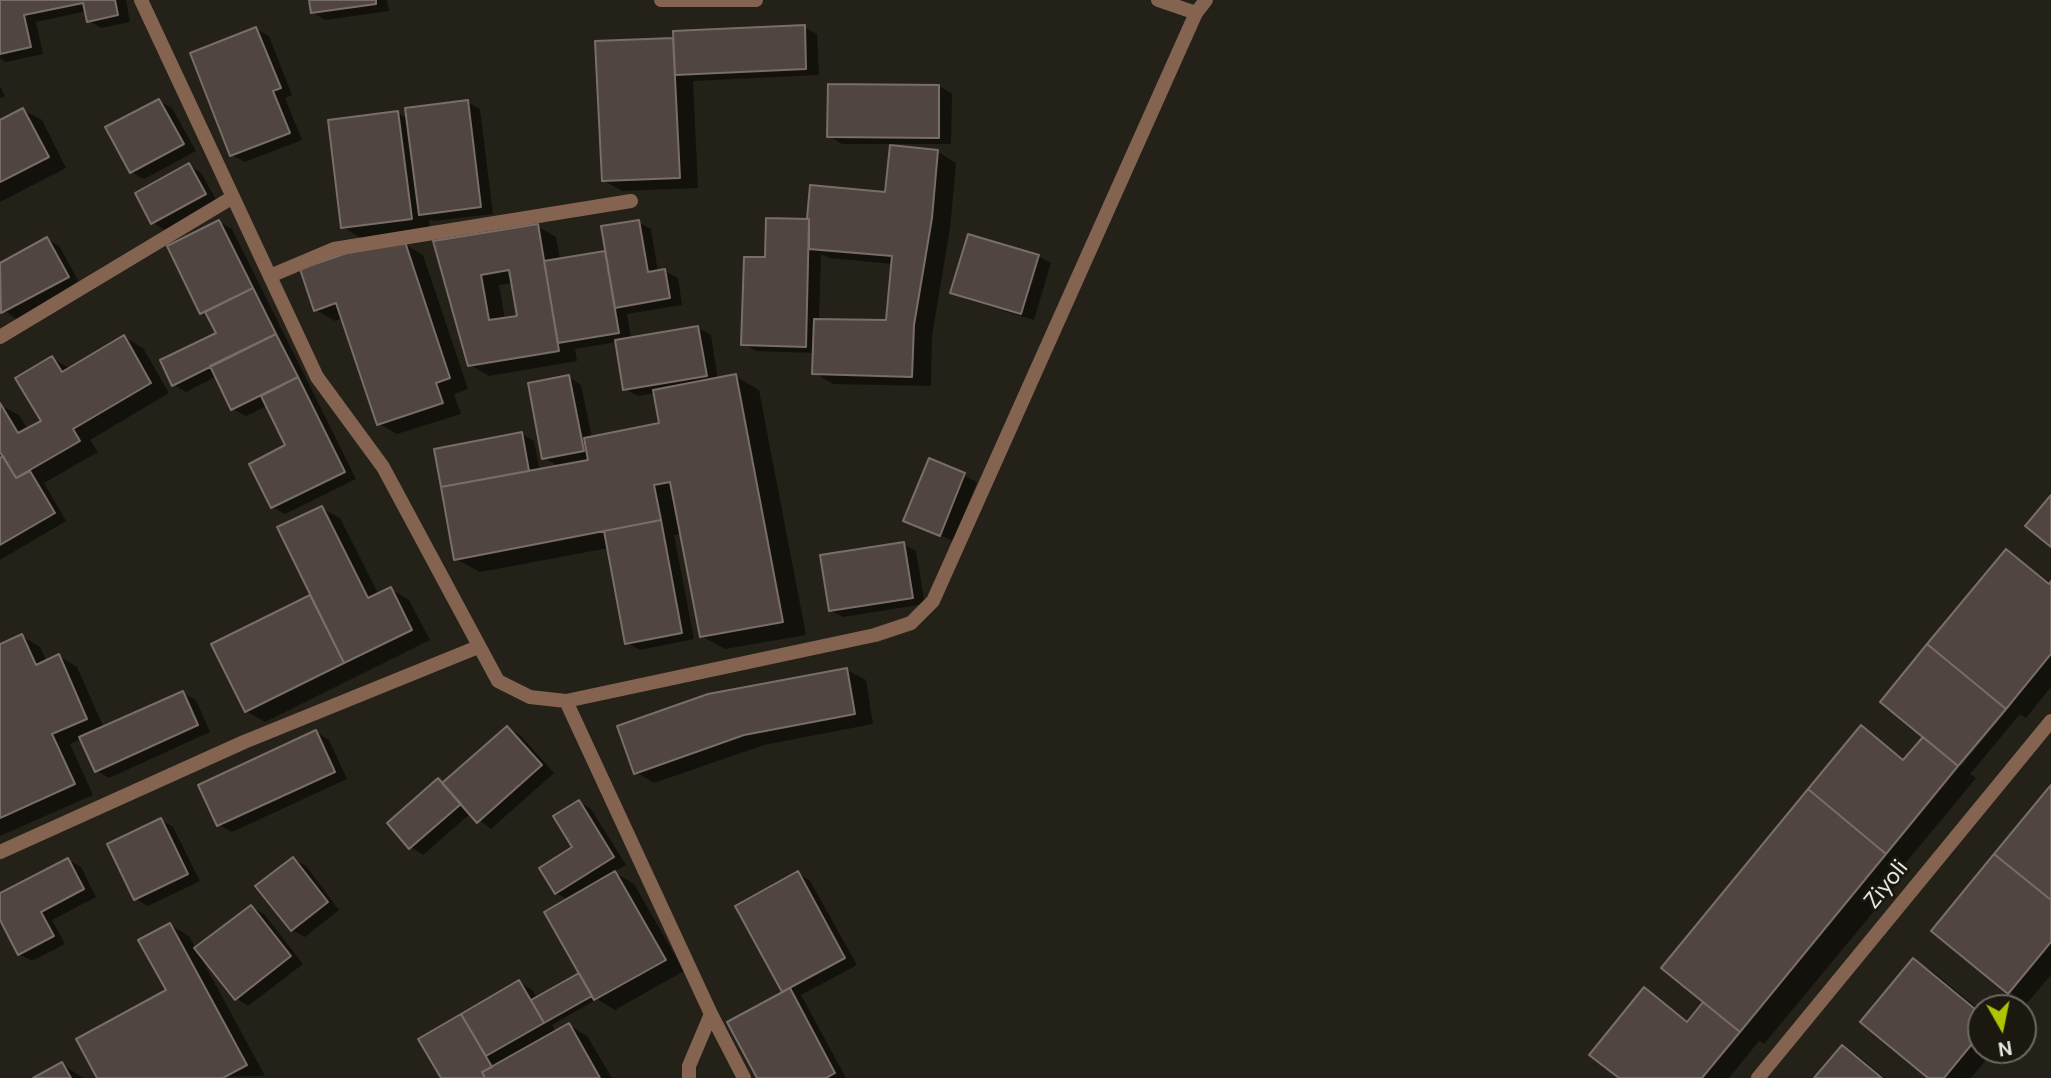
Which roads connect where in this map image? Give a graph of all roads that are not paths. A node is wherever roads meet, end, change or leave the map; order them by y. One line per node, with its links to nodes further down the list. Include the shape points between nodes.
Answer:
1 (141, 0): 7 (street)
2 (661, 0): 3 (street)
3 (756, 0)
4 (1158, 0): 6 (street)
5 (1206, 0): 6 (street)
6 (1196, 13): 12 (street, via 933,601 911,623 875,635)
7 (233, 197): 9 (street); 10 (street)
8 (631, 201): 9 (street, via 334,249)
9 (270, 276): 11 (street, via 317,377 383,467)
10 (0, 337)
11 (478, 647): 12 (street, via 498,681 530,697); 14 (street, via 244,742)
12 (566, 701): 15 (street)
13 (2051, 721): 18 (street, Ziyoli)
14 (0, 852)
15 (711, 1014): 16 (street); 17 (street)
16 (689, 1078)
17 (744, 1078)
18 (1758, 1078)

